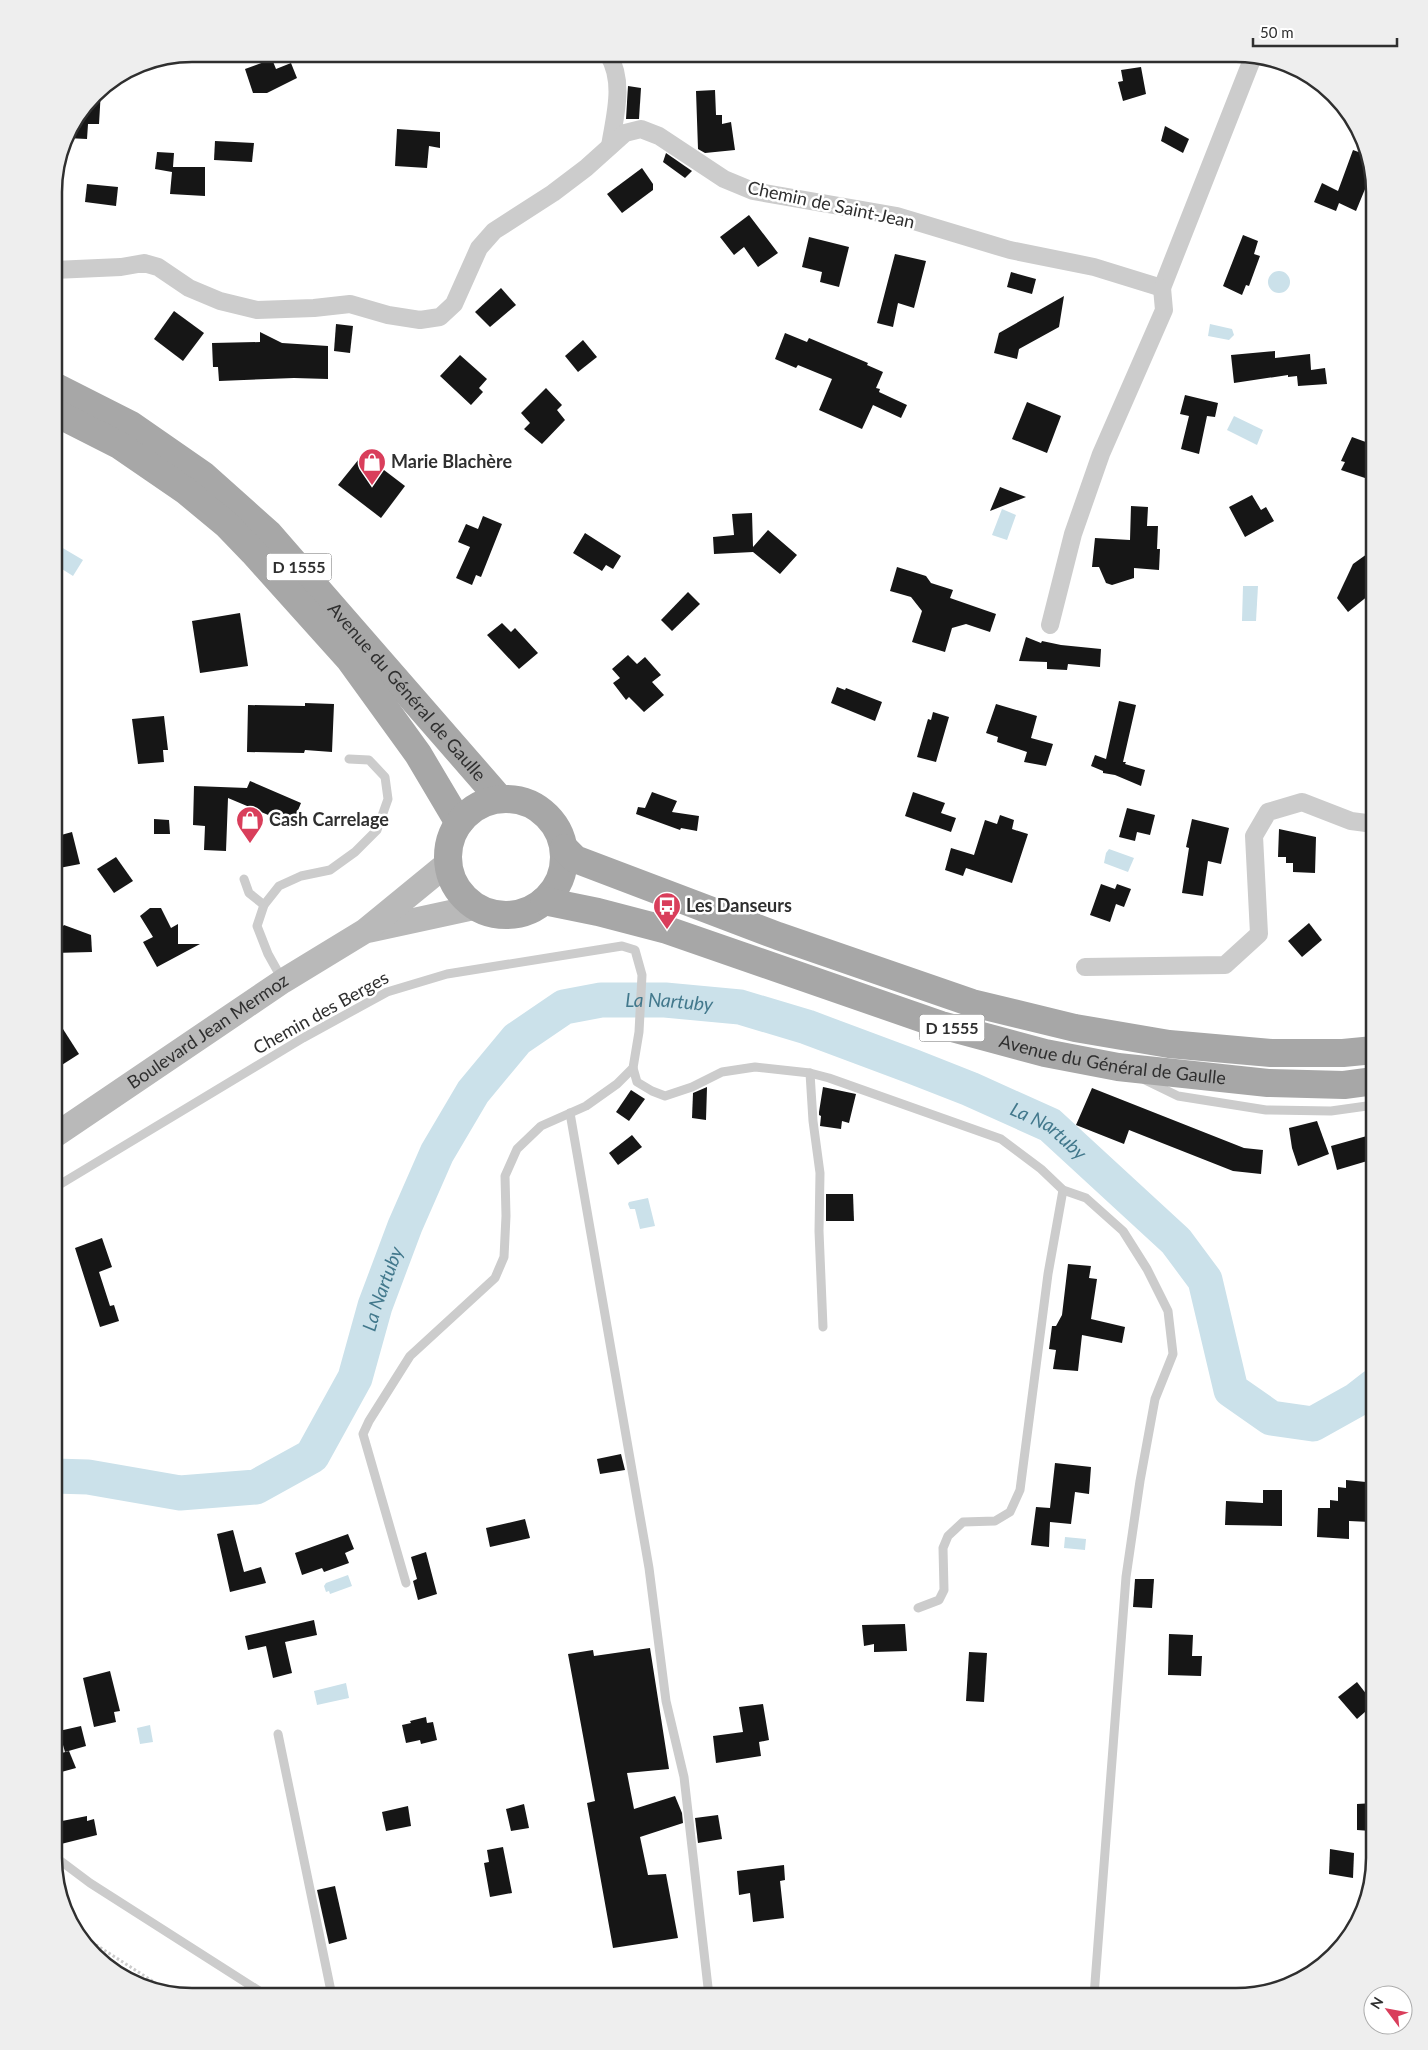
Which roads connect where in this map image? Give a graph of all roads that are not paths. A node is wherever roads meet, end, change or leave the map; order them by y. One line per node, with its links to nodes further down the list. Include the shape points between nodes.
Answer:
1 (614, 63): 3 (street, via 618,85)
2 (1250, 64): 5 (street)
3 (610, 146): 4 (street, Chemin de Saint-Jean, via 566,183 494,231 479,248 454,304 440,317 412,319 350,304 257,310 220,302 189,288 158,267 144,263); 5 (street, Chemin de Saint-Jean, via 625,133 641,130 660,136 724,179 753,191 897,216)
4 (63, 270)
5 (1162, 288): 8 (street, via 1164,310 1101,454 1073,534)
6 (63, 391): 10 (main road, Avenue du Général de Gaulle / D 1555, via 139,430 202,474 269,534)
7 (63, 416): 11 (main road, Avenue du Général de Gaulle / D 1555, via 119,445 186,491 227,525 350,660 418,754)
8 (1050, 625)
9 (348, 759): 17 (lane, via 369,760 385,777 388,799 377,830 330,870 301,876 279,886)
10 (500, 799): 11 (main road, via 470,811); 13 (main road, via 518,800 548,816)
11 (459, 823): 14 (main road, via 452,835)
12 (1366, 823): 20 (street, via 1351,821 1302,802 1268,812 1254,836 1259,934 1225,965)
13 (564, 848): 16 (main road, via 564,867 557,885); 22 (main road, Avenue du Général de Gaulle / D 1555, via 575,859 674,898 981,1006 1075,1028 1168,1044 1271,1053)
14 (448, 863): 18 (main road, via 462,895); 19 (main road, Boulevard Jean Mermoz)
15 (244, 879): 17 (lane, via 249,893)
16 (544, 901): 18 (main road, via 511,915 493,914); 23 (main road, Avenue du Général de Gaulle / D 1555, via 667,930 941,1025 1046,1053)
17 (264, 905): 21 (lane, via 257,926)
18 (476, 906): 19 (main road, Boulevard Jean Mermoz)
19 (365, 931): 21 (main road, Boulevard Jean Mermoz)
20 (1085, 967)
21 (283, 981): 29 (main road, Boulevard Jean Mermoz)
22 (1366, 1051)
23 (1118, 1066): 26 (main road, Avenue du Général de Gaulle / D 1555, via 1268,1083 1344,1085); 27 (lane, via 1178,1096 1258,1109 1331,1111)
24 (633, 1068): 25 (lane, via 637,1082 665,1096 722,1072 746,1068); 28 (lane, via 617,1084); 30 (lane, Chemin des Berges, via 639,1032 642,975 635,950 622,946 447,974 387,992)
25 (810, 1073): 31 (lane, via 1002,1139); 32 (lane, via 820,1173)
26 (1366, 1082)
27 (1366, 1107)
28 (570, 1113): 33 (lane, via 541,1126 517,1149 505,1176 504,1257 495,1278 410,1356 363,1434); 39 (lane, via 649,1568 666,1700 684,1777)
29 (62, 1130)
30 (62, 1183)
31 (1063, 1190): 34 (lane, via 1046,1283 1020,1490 1010,1512 995,1521 963,1522 948,1536 943,1548 944,1590 939,1600); 40 (lane, via 1086,1198 1123,1231 1168,1311 1173,1354 1155,1399 1126,1577)
32 (823, 1327)
33 (406, 1583)
34 (918, 1608)
35 (278, 1734): 38 (lane)
36 (63, 1862): 37 (lane)
37 (253, 1987)
38 (330, 1987)
39 (708, 1987)
40 (1095, 1988)

